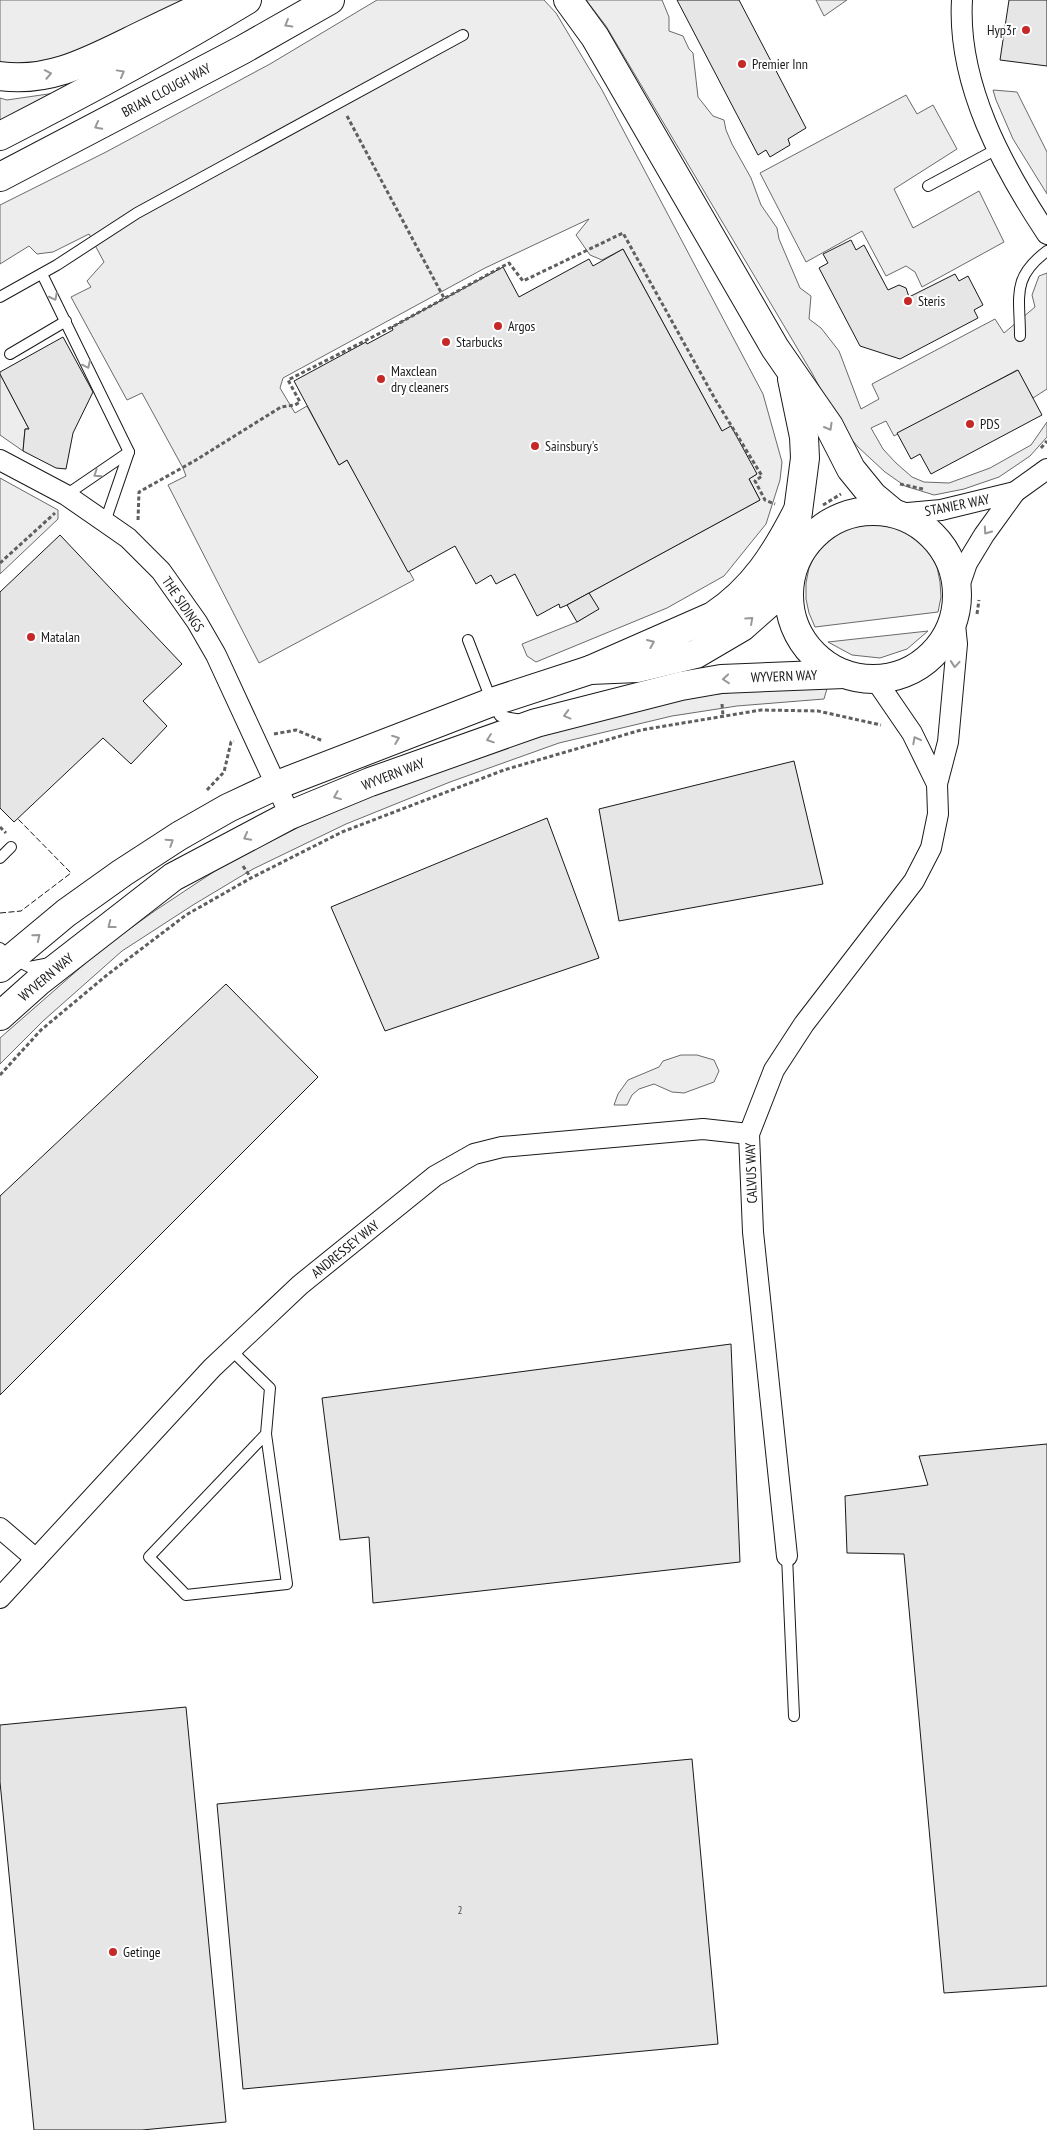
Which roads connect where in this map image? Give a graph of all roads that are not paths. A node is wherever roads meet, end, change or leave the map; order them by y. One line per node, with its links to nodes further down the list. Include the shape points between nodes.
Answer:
1 (217, 0): 7 (main road, one-way to 1, via 17,78 51,74 81,65)
2 (247, 0): 8 (main road, one-way to 2, via 116,75)
3 (330, 0): 10 (main road, BRIAN CLOUGH WAY, one-way to 10)
4 (568, 0): 19 (main road, via 594,37)
5 (962, 0): 9 (street, via 962,37 967,61)
6 (463, 35): 14 (lane, via 137,213)
7 (0, 76)
8 (0, 136)
9 (997, 149): 11 (lane); 12 (street)
10 (0, 177)
11 (928, 186)
12 (1047, 234)
13 (1047, 251): 17 (lane, via 1033,262 1022,279 1018,299)
14 (42, 274): 15 (lane); 16 (lane, one-way to 16)
15 (0, 297)
16 (66, 320): 18 (lane); 20 (lane, one-way to 20)
17 (1020, 336)
18 (10, 354)
19 (791, 373): 25 (main road, via 805,458 803,484); 26 (main road, one-way to 26, via 812,400 860,482)
20 (129, 452): 24 (lane, one-way to 24); 27 (lane)
21 (0, 460): 24 (street, THE SIDINGS)
22 (1042, 461): 23 (street, STANIER WAY)
23 (1016, 492): 26 (street, STANIER WAY, via 941,510); 29 (street, STANIER WAY, one-way to 29, via 967,564)
24 (62, 503): 27 (street, THE SIDINGS)
25 (783, 508): 28 (main road); 31 (main road, one-way to 25, via 713,616 728,606 756,578 779,548)
26 (894, 512): 28 (main road, via 862,512 824,528 811,542); 29 (main road, via 925,528 937,539)
27 (105, 522): 37 (street, THE SIDINGS, via 128,538 161,571 197,622 216,655)
28 (790, 576): 31 (main road, one-way to 28, via 638,668 696,654 742,627 768,604); 32 (main road, via 787,596 795,630 815,657)
29 (966, 605): 33 (main road, via 938,648 925,660 910,670); 36 (street, one-way to 36, via 957,644 949,734)
30 (468, 640): 34 (lane)
31 (590, 670): 34 (main road)
32 (844, 674): 33 (main road); 35 (main road, WYVERN WAY, one-way to 35, via 721,679)
33 (875, 679): 36 (street, one-way to 33, via 912,733)
34 (492, 702): 35 (lane, via 500,716); 37 (main road, one-way to 34)
35 (536, 723): 38 (main road, WYVERN WAY, one-way to 38)
36 (937, 784): 44 (street, CALVUS WAY, via 938,814 931,848 914,881 804,1024 774,1070)
37 (277, 785): 38 (street, THE SIDINGS); 41 (main road, one-way to 37, via 138,862 228,808)
38 (290, 815): 42 (main road, WYVERN WAY, one-way to 42, via 173,876)
39 (11, 847): 40 (lane)
40 (0, 858)
41 (4, 958): 42 (lane, via 30,967)
42 (66, 959): 43 (main road, WYVERN WAY)
43 (0, 1016)
44 (749, 1134): 45 (street, ANDRESSEY WAY, via 704,1129 502,1146 474,1154 435,1176 308,1279); 48 (street, CALVUS WAY, via 753,1232)
45 (231, 1350): 46 (lane, via 270,1388); 49 (street, ANDRESSEY WAY)
46 (266, 1434): 46 (lane, via 149,1557 186,1595 287,1584)
47 (0, 1528): 49 (street)
48 (787, 1556): 51 (lane)
49 (36, 1559): 50 (street, ANDRESSEY WAY)
50 (0, 1598)
51 (794, 1716)

